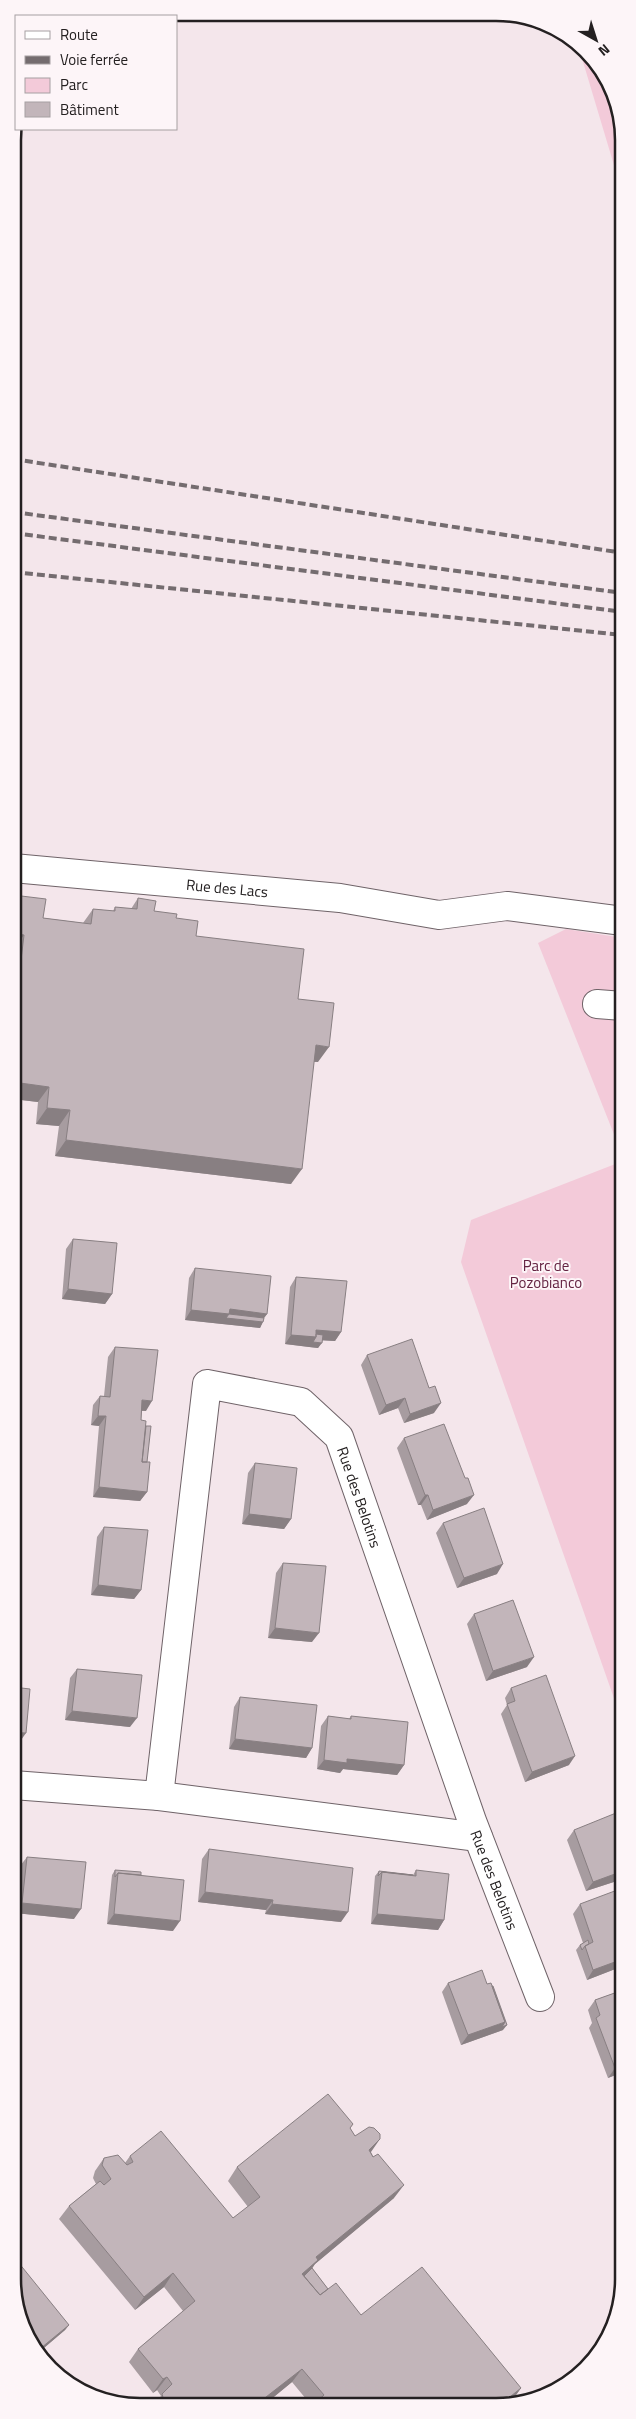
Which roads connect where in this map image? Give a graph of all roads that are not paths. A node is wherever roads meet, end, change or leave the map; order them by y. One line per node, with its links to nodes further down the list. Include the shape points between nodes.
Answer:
1 (22, 869): 2 (street, Rue des Lacs, via 340,898 439,915 507,906)
2 (615, 920)
3 (21, 1787): 4 (street)
4 (159, 1796): 5 (street); 5 (street, Rue des Belotins, via 207,1384 301,1402 339,1437)
5 (478, 1837): 6 (street, Rue des Belotins)
6 (540, 1997)

